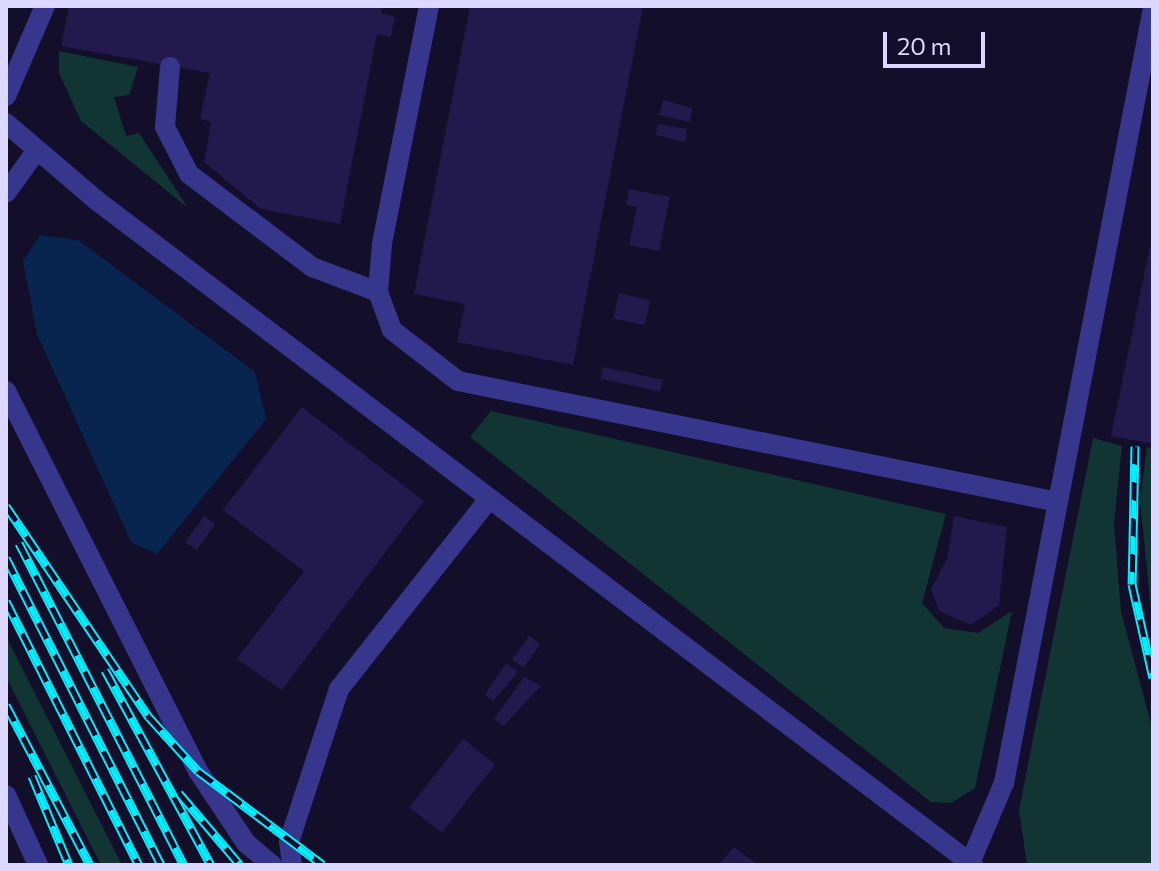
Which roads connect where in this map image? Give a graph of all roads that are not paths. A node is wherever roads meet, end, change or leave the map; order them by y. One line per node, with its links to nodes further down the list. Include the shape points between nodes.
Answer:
1 (45, 6): 5 (lane)
2 (429, 6): 9 (lane)
3 (1153, 8): 12 (lane)
4 (170, 67): 9 (lane, via 165,127 189,174 312,267)
5 (6, 96)
6 (6, 123): 7 (lane)
7 (37, 150): 8 (lane); 11 (lane)
8 (6, 193)
9 (378, 292): 12 (lane, via 392,330 458,381)
10 (6, 391): 16 (lane, via 198,771 246,843)
11 (489, 499): 14 (lane); 17 (lane, via 339,689 289,842)
12 (1058, 502): 14 (lane, via 1004,783)
13 (6, 795): 15 (lane)
14 (971, 864)
15 (38, 865)
16 (272, 865)
17 (292, 865)

